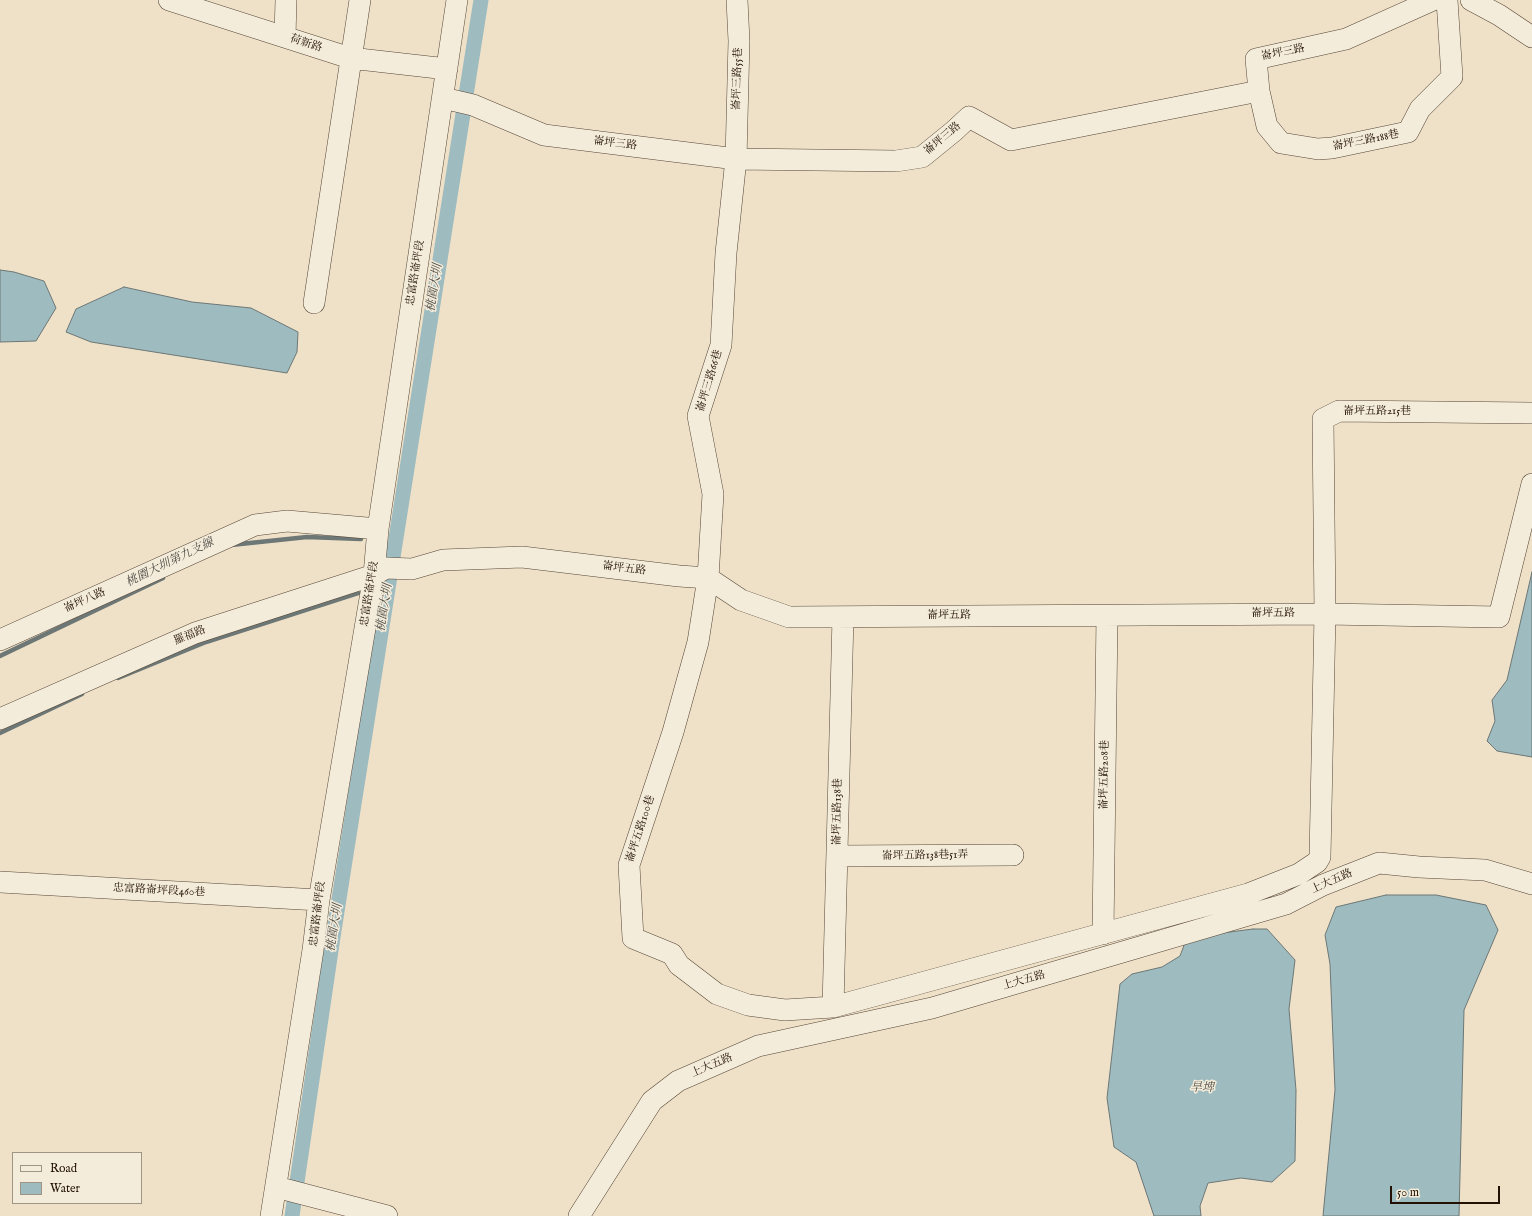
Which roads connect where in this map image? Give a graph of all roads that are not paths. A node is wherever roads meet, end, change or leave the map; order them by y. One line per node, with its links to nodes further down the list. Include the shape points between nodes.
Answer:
1 (169, 0): 9 (street, 荷新路)
2 (286, 0): 9 (street)
3 (360, 0): 11 (street)
4 (458, 0): 12 (street, 忠富路崙坪段)
5 (737, 0): 15 (street, 崙坪三路55巷, via 739,41)
6 (1433, 0): 13 (street, 崙坪三路, via 1346,39 1256,59)
7 (1447, 0): 13 (street, 崙坪三路188巷, via 1452,77 1420,109 1408,132 1332,148 1318,149 1281,143 1267,126)
8 (1471, 0): 10 (street)
9 (285, 37): 11 (street, 荷新路)
10 (1532, 37)
11 (350, 58): 12 (street, 荷新路); 16 (street)
12 (447, 69): 14 (street, 忠富路崙坪段)
13 (1259, 91): 15 (street, 崙坪三路, via 1011,140 969,117 922,157 896,161)
14 (446, 98): 15 (street, 崙坪三路, via 474,105 544,135); 19 (street, 忠富路崙坪段)
15 (736, 159): 21 (street, 崙坪三路66巷, via 726,253 721,344 698,416 713,494)
16 (314, 303)
17 (1532, 412): 22 (street, 崙坪五路215巷, via 1339,411 1323,419)
18 (1532, 484): 22 (street, 崙坪五路, via 1499,617)
19 (378, 529): 20 (street, 忠富路崙坪段); 25 (street, 崙坪八路, via 287,521 255,525)
20 (380, 572): 21 (street, 崙坪五路, via 412,569 443,560 522,557); 26 (street, 羅福路, via 194,633); 33 (street, 忠富路崙坪段)
21 (708, 578): 24 (street, 崙坪五路, via 741,600 789,617); 35 (street, 崙坪五路100巷, via 698,642 673,732 629,865 633,938 672,954 679,965 717,994 748,1006 785,1010)
22 (1325, 614): 23 (street, 崙坪五路); 29 (street, via 1320,857)
23 (1107, 615): 24 (street, 崙坪五路); 34 (street, 崙坪五路208巷)
24 (843, 617): 28 (street, 崙坪五路138巷)
25 (0, 640)
26 (0, 719)
27 (1013, 855): 28 (street, 崙坪五路138巷51弄)
28 (837, 856): 35 (street, 崙坪五路138巷)
29 (1299, 874): 32 (street); 34 (street, via 1248,894)
30 (0, 882): 33 (street, 忠富路崙坪段460巷)
31 (1532, 884): 32 (street, 上大五路, via 1485,870 1379,862)
32 (1323, 885): 39 (street, 上大五路, via 1286,904 932,1008 758,1046 678,1081 652,1101)
33 (319, 900): 36 (street, 忠富路崙坪段)
34 (1103, 934): 35 (street)
35 (833, 1007)
36 (279, 1188): 37 (street, 忠富路崙坪段); 38 (street)
37 (271, 1216)
38 (387, 1216)
39 (579, 1216)

